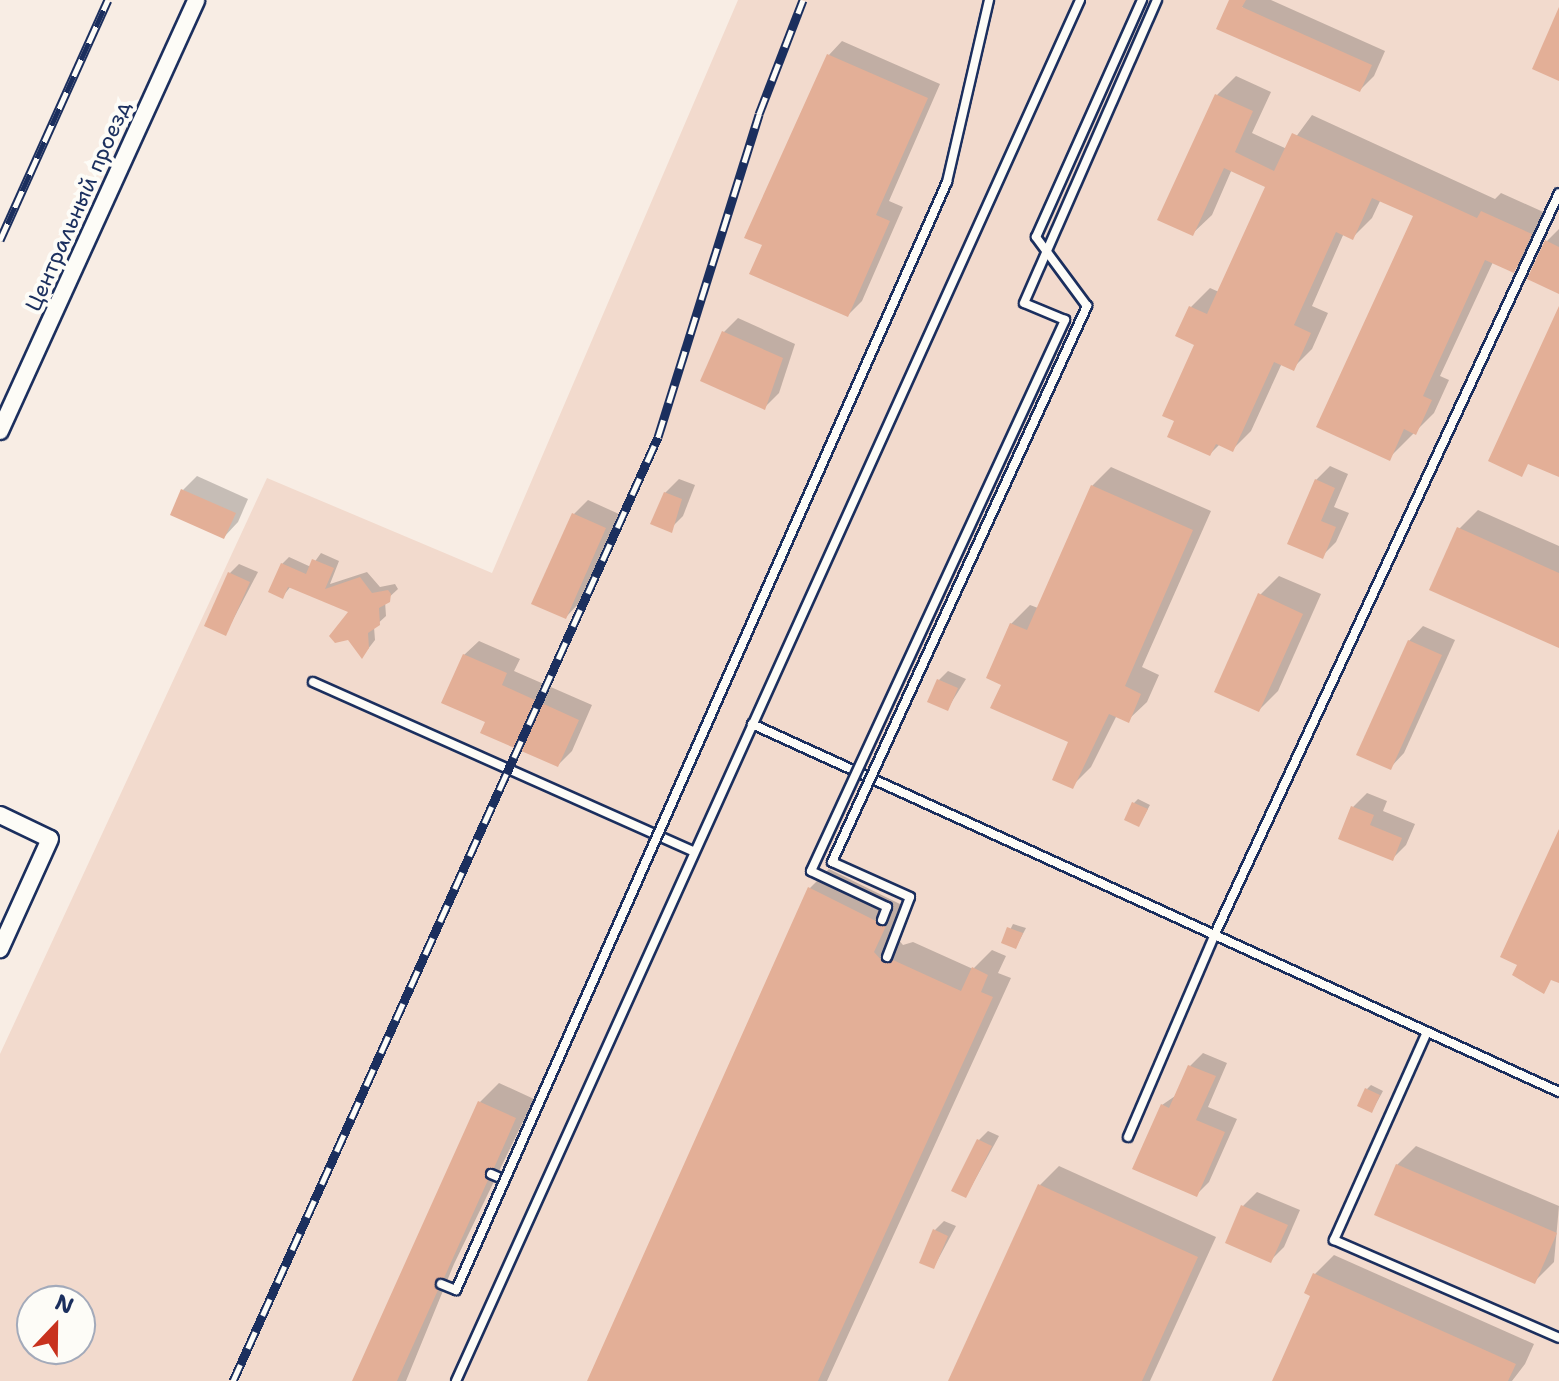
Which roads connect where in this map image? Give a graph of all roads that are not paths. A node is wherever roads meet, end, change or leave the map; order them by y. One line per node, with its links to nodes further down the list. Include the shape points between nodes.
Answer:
1 (196, 0): 7 (street, Центральный проезд)
2 (989, 0): 20 (lane, bridge, via 947,182)
3 (1080, 0): 9 (lane)
4 (1142, 0): 15 (lane, bridge, via 1036,237 1087,306 832,862 910,897)
5 (1157, 0): 12 (lane, bridge, via 1024,303 1065,320 811,871 887,907)
6 (1559, 193): 13 (lane)
7 (0, 431)
8 (313, 682): 11 (lane)
9 (752, 724): 11 (lane); 13 (lane)
10 (0, 815): 14 (street, via 50,839)
11 (694, 852): 23 (lane)
12 (882, 920)
13 (1214, 936): 16 (lane); 18 (lane)
14 (0, 949)
15 (887, 957)
16 (1427, 1032): 17 (lane); 22 (lane, via 1334,1240)
17 (1559, 1092)
18 (1128, 1137)
19 (491, 1174): 20 (lane)
20 (505, 1180): 21 (lane, bridge, via 456,1290)
21 (441, 1284)
22 (1559, 1338)
23 (456, 1381)

